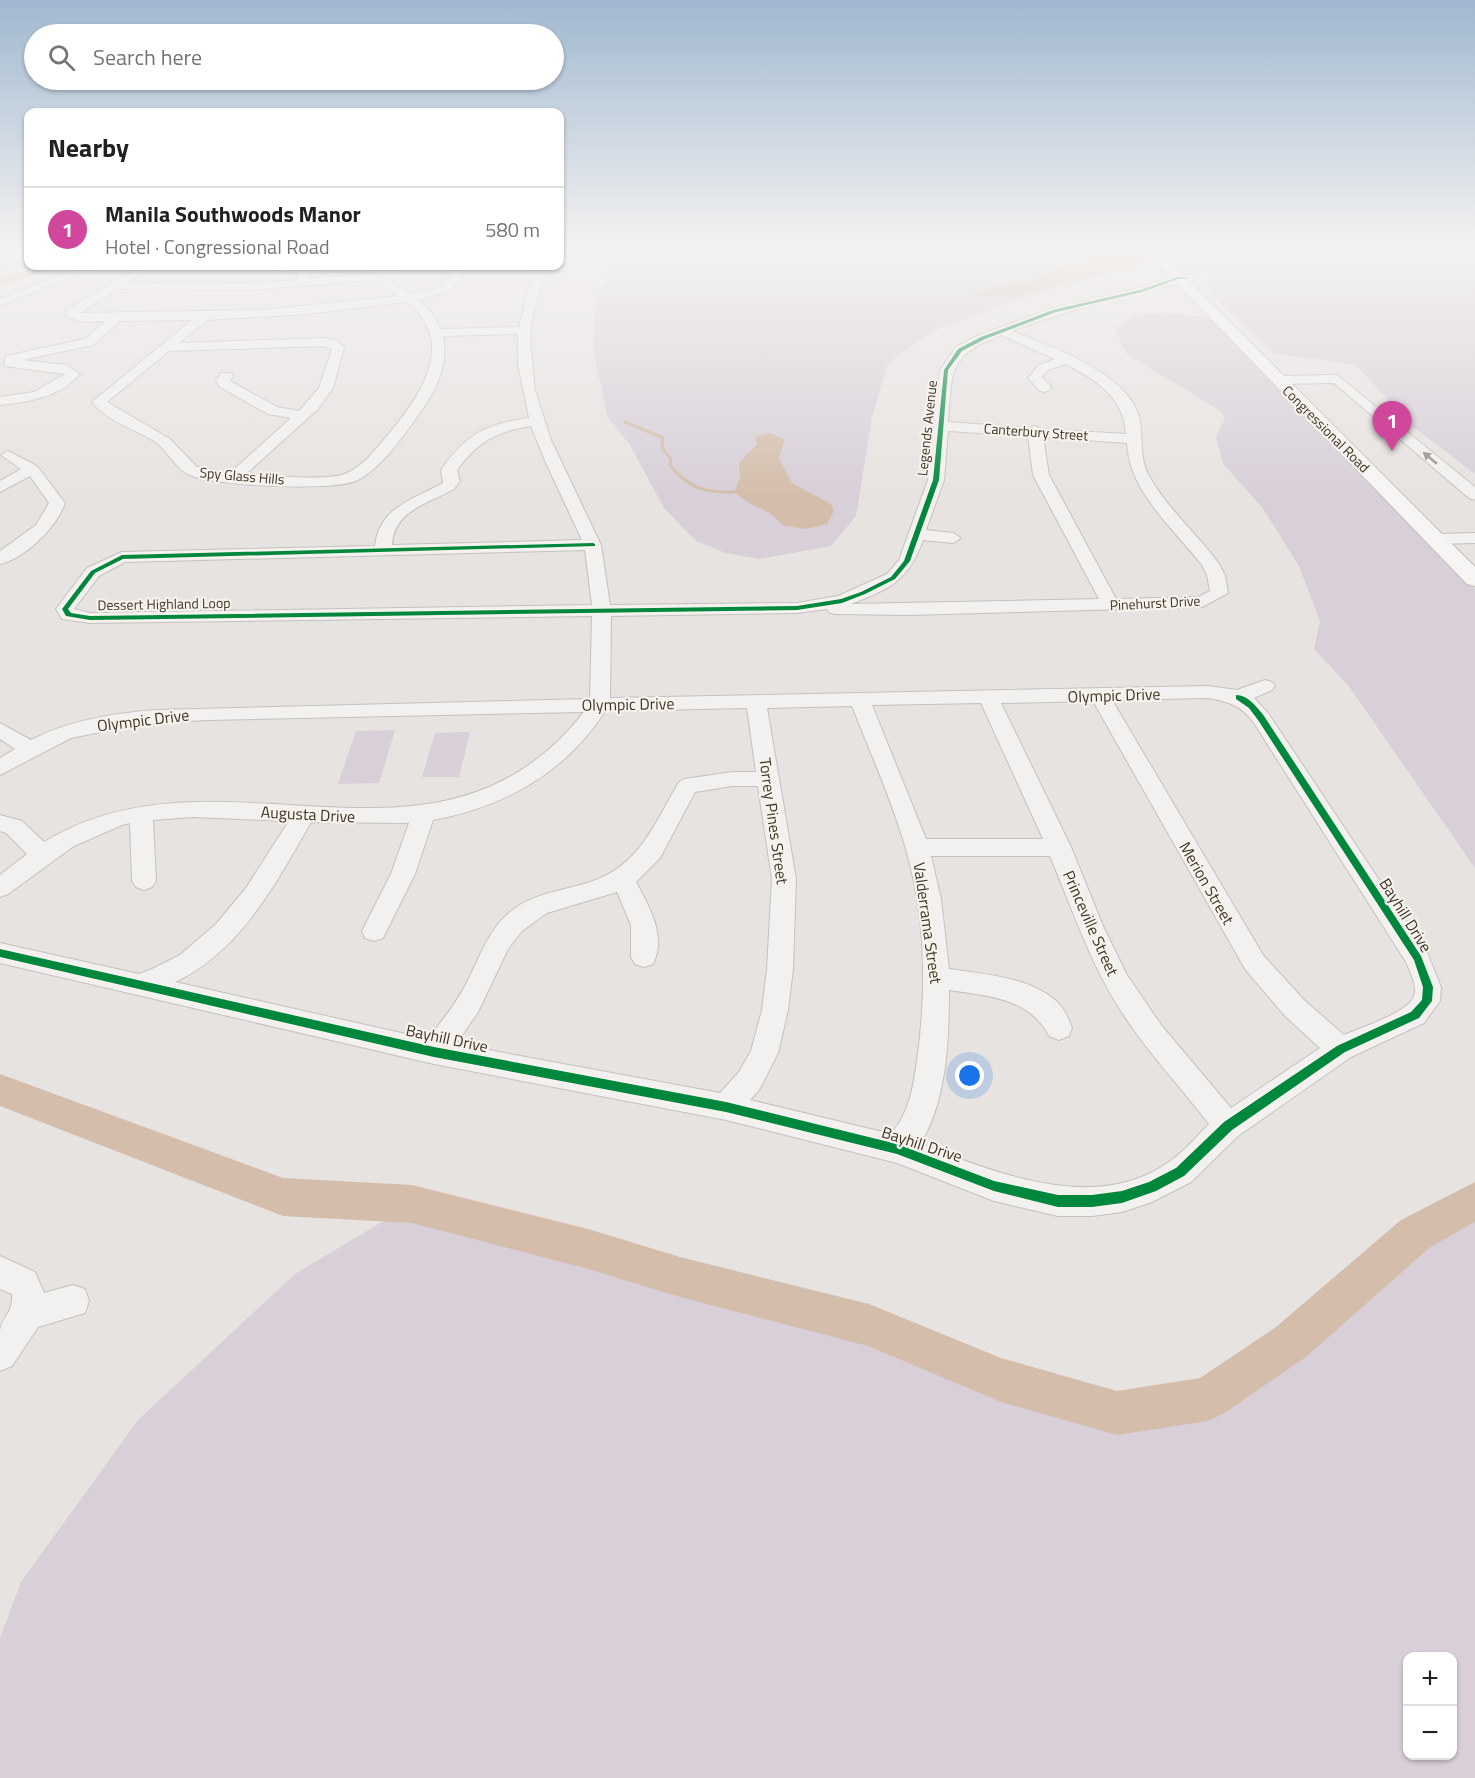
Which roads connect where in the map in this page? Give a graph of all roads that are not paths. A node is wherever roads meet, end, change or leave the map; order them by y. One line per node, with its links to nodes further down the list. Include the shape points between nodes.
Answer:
1 (103, 330): 9 (street, via 89,342)
2 (187, 330): 8 (street, Spy Glass Hills)
3 (434, 330): 7 (street)
4 (524, 330): 7 (street); 16 (street)
5 (1235, 330): 12 (main road, Congressional Road)
6 (1001, 331): 10 (street, Pinehurst Drive); 17 (street, Legends Avenue, via 960,350 949,363)
7 (436, 333): 22 (street, Spy Glass Hills, via 437,369 420,405 376,457 355,475 325,482)
8 (167, 347): 15 (street, via 334,344 338,348 326,388); 22 (street, Spy Glass Hills, via 99,402 168,444 180,462 195,472)
9 (6, 360): 14 (street, via 66,369 73,374 38,397)
10 (1066, 360): 13 (street, via 1039,370 1035,378); 19 (street, Pinehurst Drive, via 1121,397 1130,411)
11 (226, 376): 15 (street, via 225,384 265,408)
12 (1285, 380): 24 (street, one-way to 12, via 1337,379); 28 (main road, Congressional Road); 29 (main road, Congressional Road)
13 (1045, 388)
14 (0, 400)
15 (303, 416): 22 (street)
16 (535, 422): 30 (street); 31 (street, via 495,427 479,436 449,470 449,486 412,503 389,523 382,535)
17 (939, 426): 18 (street, Canterbury Street); 25 (street, Legends Avenue, via 936,480)
18 (1035, 430): 19 (street, Canterbury Street); 36 (street, via 1041,475)
19 (1132, 439): 36 (street, Pinehurst Drive, via 1141,474 1210,564 1219,593 1202,602)
20 (8, 455): 21 (street)
21 (32, 469): 23 (street); 32 (street, via 57,503 54,517)
22 (235, 476)
23 (0, 487)
24 (1475, 495)
25 (917, 534): 26 (street); 34 (street, Legends Avenue, via 907,561)
26 (953, 538)
27 (1475, 538): 29 (street)
28 (1436, 539): 29 (street); 35 (main road, Congressional Road)
29 (1454, 539): 33 (main road, Congressional Road)
30 (593, 545): 31 (street, Dessert Highland Loop); 39 (street)
31 (383, 552): 39 (street, Dessert Highland Loop, via 122,552 93,572 69,601 61,620)
32 (0, 559)
33 (1475, 559)
34 (893, 578): 37 (street, via 842,601); 38 (street)
35 (1475, 579)
36 (1111, 606): 38 (street, Pinehurst Drive)
37 (797, 608): 38 (street, Pinehurst Drive); 39 (street)
38 (908, 610)
39 (603, 612): 46 (street)
40 (1265, 686): 42 (street)
41 (1100, 696): 42 (street, Olympic Drive, via 1208,692); 44 (street, Olympic Drive); 67 (street, Merion Street, via 1254,962 1296,1011)
42 (1239, 697): 67 (street, Bayhill Drive, via 1261,718 1418,959 1428,987 1427,1001 1415,1015)
43 (859, 699): 44 (street, Olympic Drive); 45 (street, Olympic Drive); 56 (street, Valderrama Street)
44 (989, 699): 55 (street, Princeville Street)
45 (756, 702): 46 (street, Olympic Drive); 50 (street, Torrey Pines Street)
46 (599, 705): 48 (street, Olympic Drive, via 207,713 128,719 73,730); 52 (street, Augusta Drive, via 532,775 486,798)
47 (0, 730): 48 (street)
48 (30, 749): 49 (street, Olympic Drive)
49 (0, 768)
50 (769, 779): 58 (street, via 688,779 670,827 651,854); 69 (street, Torrey Pines Street, via 784,879 775,1010 764,1053 749,1081)
51 (141, 813): 53 (street, Augusta Drive, via 219,809); 57 (street, Augusta Drive, via 83,830); 59 (street)
52 (423, 814): 53 (street, Augusta Drive); 61 (street, via 408,867)
53 (304, 815): 65 (street, via 267,882 216,940 188,963)
54 (0, 823): 57 (street, via 14,827)
55 (1059, 847): 56 (street); 70 (street, Princeville Street, via 1092,930 1128,1000 1151,1035)
56 (917, 848): 64 (street, Valderrama Street)
57 (41, 854): 60 (street, Augusta Drive)
58 (622, 878): 63 (street, via 644,921); 68 (street, via 545,903 512,924 499,942 470,1003)
59 (144, 881)
60 (0, 888)
61 (374, 932)
62 (0, 953): 65 (street, Bayhill Drive)
63 (644, 957)
64 (938, 978): 66 (street, via 1033,1000 1049,1010); 71 (street, Valderrama Street, via 935,1031 921,1112 912,1133)
65 (144, 984): 68 (street, Bayhill Drive)
66 (1059, 1028)
67 (1341, 1049): 70 (street, Bayhill Drive)
68 (434, 1052): 69 (street, Bayhill Drive)
69 (726, 1107): 71 (street, Bayhill Drive)
70 (1228, 1126): 71 (street, Bayhill Drive, via 1180,1172 1122,1197 1092,1201 1058,1202 1025,1196)
71 (897, 1149)
72 (0, 1272): 74 (street, via 24,1283 30,1294)
73 (73, 1301): 74 (street)
74 (29, 1313): 75 (street)
75 (0, 1354)

